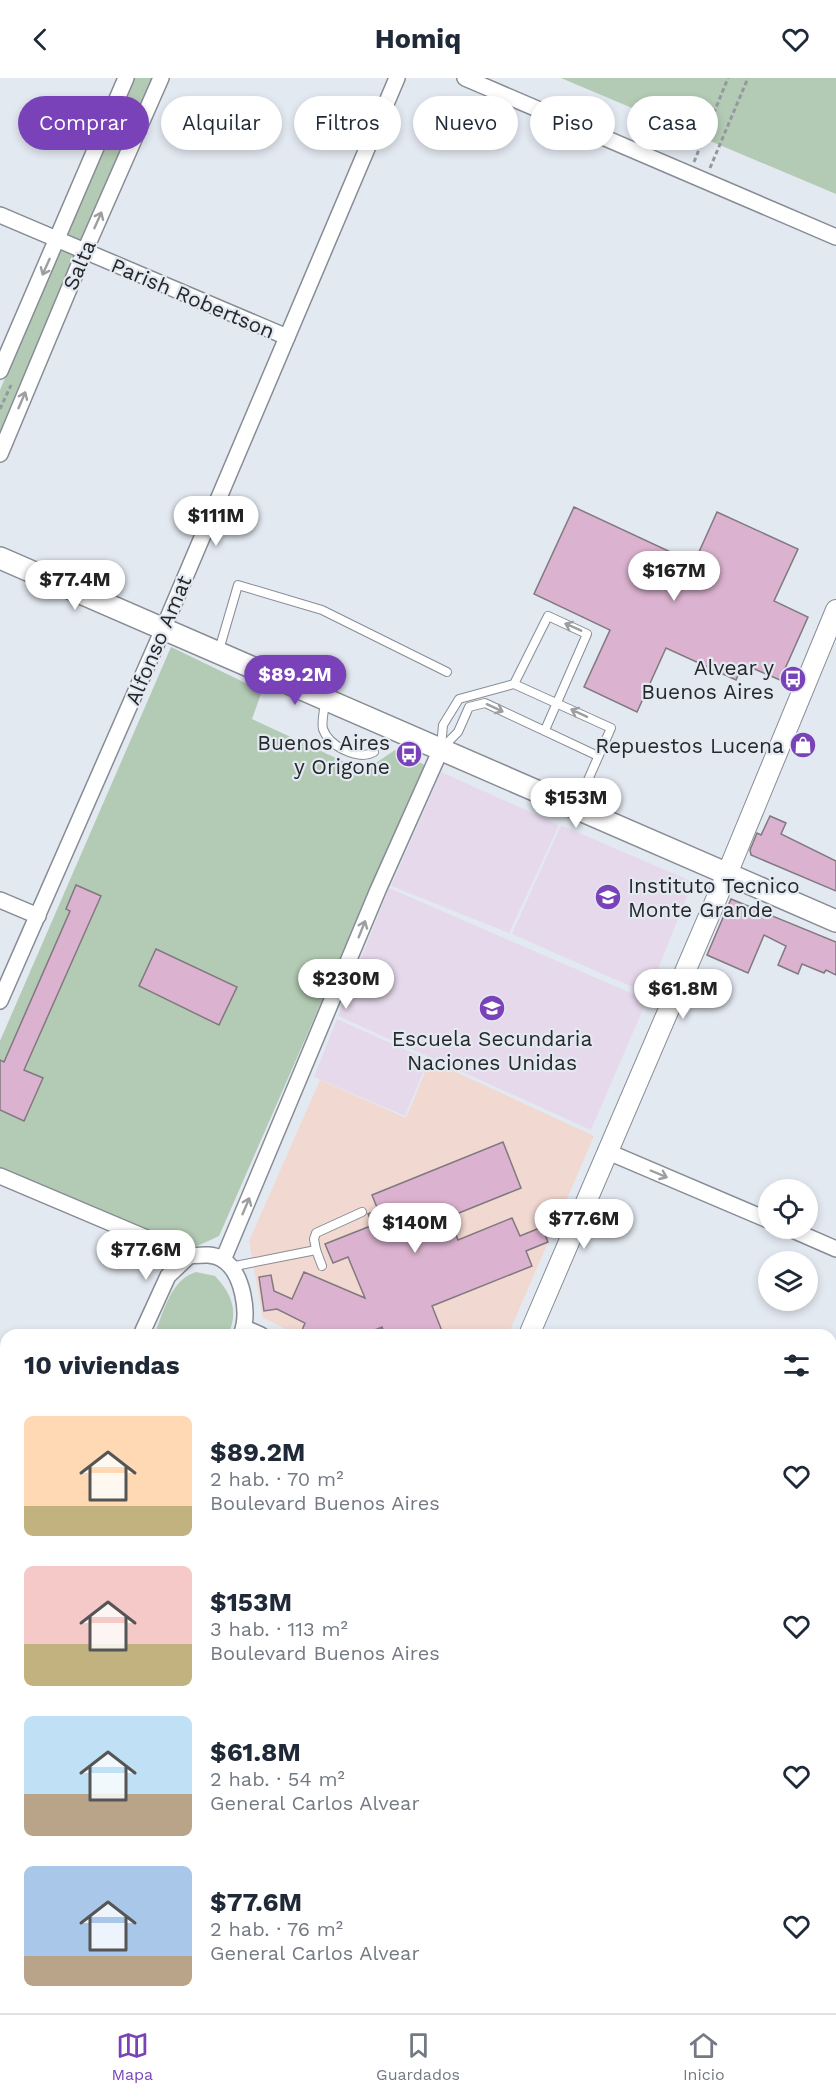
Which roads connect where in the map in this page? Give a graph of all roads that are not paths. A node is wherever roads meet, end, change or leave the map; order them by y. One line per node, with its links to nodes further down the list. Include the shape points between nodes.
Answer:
1 (126, 78): 7 (street, Salta)
2 (161, 78): 8 (street, Salta, one-way to 2)
3 (397, 78): 9 (street, Alfonso Amat)
4 (465, 78): 6 (street)
5 (0, 215): 7 (street, Parish Robertson)
6 (836, 237)
7 (57, 241): 8 (street, Parish Robertson); 10 (street, Salta, one-way to 10)
8 (84, 253): 9 (street, Parish Robertson); 11 (street, Salta, one-way to 8)
9 (287, 337): 14 (street, Alfonso Amat)
10 (0, 371)
11 (0, 454)
12 (0, 558): 14 (main road)
13 (836, 610): 25 (street)
14 (164, 627): 15 (main road); 27 (street, Alfonso Amat)
15 (219, 651): 16 (lane, via 238,585 322,610); 18 (main road)
16 (447, 672)
17 (514, 684): 19 (lane); 19 (lane, one-way to 17, via 587,634 548,616); 21 (lane, via 459,699 443,725)
18 (326, 699): 21 (main road); 22 (lane, via 323,728 332,741 357,755)
19 (557, 703): 20 (lane); 23 (lane, one-way to 19, via 611,728)
20 (545, 730): 21 (lane, one-way to 20, via 458,732 469,707 485,703); 23 (lane)
21 (441, 749): 24 (main road); 38 (street, one-way to 21, via 378,890)
22 (374, 752)
23 (598, 756): 24 (lane)
24 (576, 807): 25 (main road)
25 (727, 874): 28 (main road); 30 (street)
26 (0, 900): 27 (street)
27 (38, 916): 29 (street, Alfonso Amat)
28 (836, 921)
29 (0, 1001)
30 (606, 1151): 33 (street, one-way to 33); 42 (street)
31 (0, 1176): 37 (street)
32 (362, 1212): 36 (lane, via 316,1233)
33 (758, 1216)
34 (814, 1239): 35 (street)
35 (836, 1249)
36 (316, 1250): 38 (lane); 39 (lane)
37 (189, 1257): 38 (street, via 213,1255); 40 (street, via 168,1276)
38 (227, 1263): 41 (street, via 243,1296)
39 (322, 1266)
40 (144, 1329)
41 (243, 1329)
42 (532, 1329)

